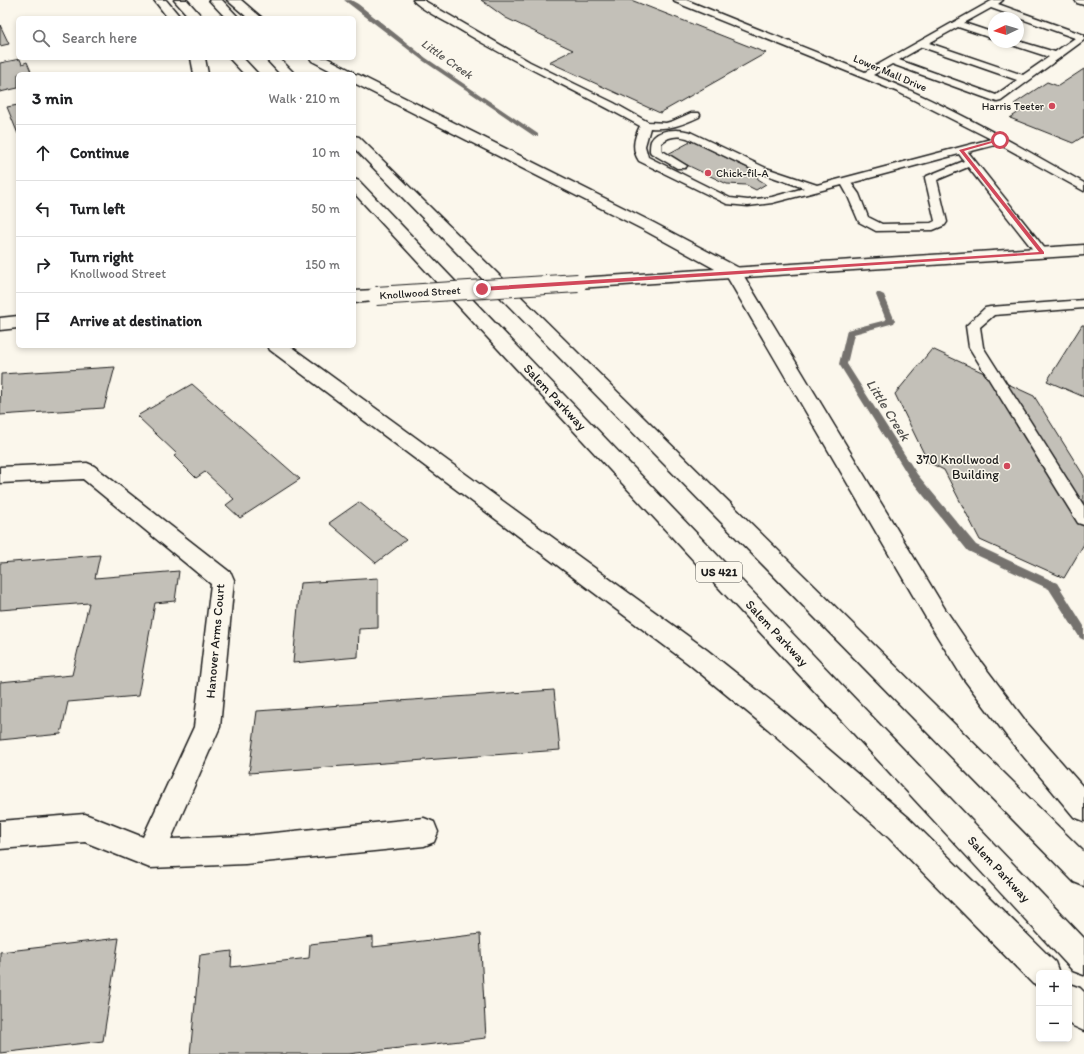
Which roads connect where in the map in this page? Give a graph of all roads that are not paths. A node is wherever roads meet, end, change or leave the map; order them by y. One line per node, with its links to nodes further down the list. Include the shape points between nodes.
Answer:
1 (160, 0): 10 (main road)
2 (180, 0): 11 (main road)
3 (215, 0): 12 (main road)
4 (233, 0): 13 (main road)
5 (417, 0): 32 (lane, via 527,64)
6 (678, 0): 28 (lane, Lower Mall Drive)
7 (1081, 0): 8 (main road)
8 (1084, 1)
9 (995, 3): 14 (lane); 18 (lane, via 1082,37)
10 (173, 16)
11 (195, 16)
12 (231, 16)
13 (253, 16)
14 (957, 24): 15 (lane); 16 (lane)
15 (988, 34)
16 (921, 44): 23 (lane); 29 (lane)
17 (1024, 46): 18 (lane)
18 (1056, 56): 29 (lane)
19 (198, 60): 24 (main road)
20 (238, 60): 25 (main road)
21 (274, 60): 26 (main road)
22 (321, 60): 27 (main road)
23 (892, 61): 28 (lane); 29 (lane, via 997,98)
24 (202, 72)
25 (249, 72)
26 (286, 72)
27 (343, 72)
28 (866, 76): 33 (lane, Lower Mall Drive, via 902,90)
29 (1024, 78)
30 (356, 79): 44 (main road, via 648,226)
31 (695, 115): 32 (lane, via 676,124)
32 (646, 125): 41 (lane, via 639,139 639,150 643,159 727,202)
33 (1000, 140): 35 (lane); 40 (lane, Lower Mall Drive)
34 (356, 142): 56 (main road)
35 (961, 150): 36 (lane); 37 (lane)
36 (970, 162): 37 (lane, via 931,178 941,222 933,226 880,228 863,219 854,194); 43 (lane)
37 (844, 180): 39 (lane)
38 (356, 186): 57 (main road, Salem Parkway / US 421)
39 (815, 188): 41 (lane); 41 (lane, via 762,170 687,134 672,133 662,136 656,142 655,151 663,157 732,192)
40 (1084, 188)
41 (766, 201)
42 (1084, 250): 43 (main road, Knollwood Street)
43 (1042, 253): 44 (main road, Knollwood Street)
44 (733, 272): 45 (main road, Knollwood Street, bridge); 52 (main road, via 937,616 972,670 1018,731)
45 (356, 297)
46 (1084, 304): 51 (lane, via 990,311 973,326 976,347)
47 (16, 322): 48 (main road)
48 (0, 324)
49 (279, 348): 58 (main road, via 698,657 777,721 899,828)
50 (0, 475): 55 (main road, Hanover Arms Court, via 87,471 223,580 207,727)
51 (1084, 519)
52 (1084, 808)
53 (424, 832): 55 (main road, via 245,850)
54 (0, 835): 55 (main road, via 85,828)
55 (150, 854)
56 (1084, 872)
57 (1084, 960)
58 (1041, 970)
59 (1072, 1002): 60 (main road)
60 (1084, 1016)

